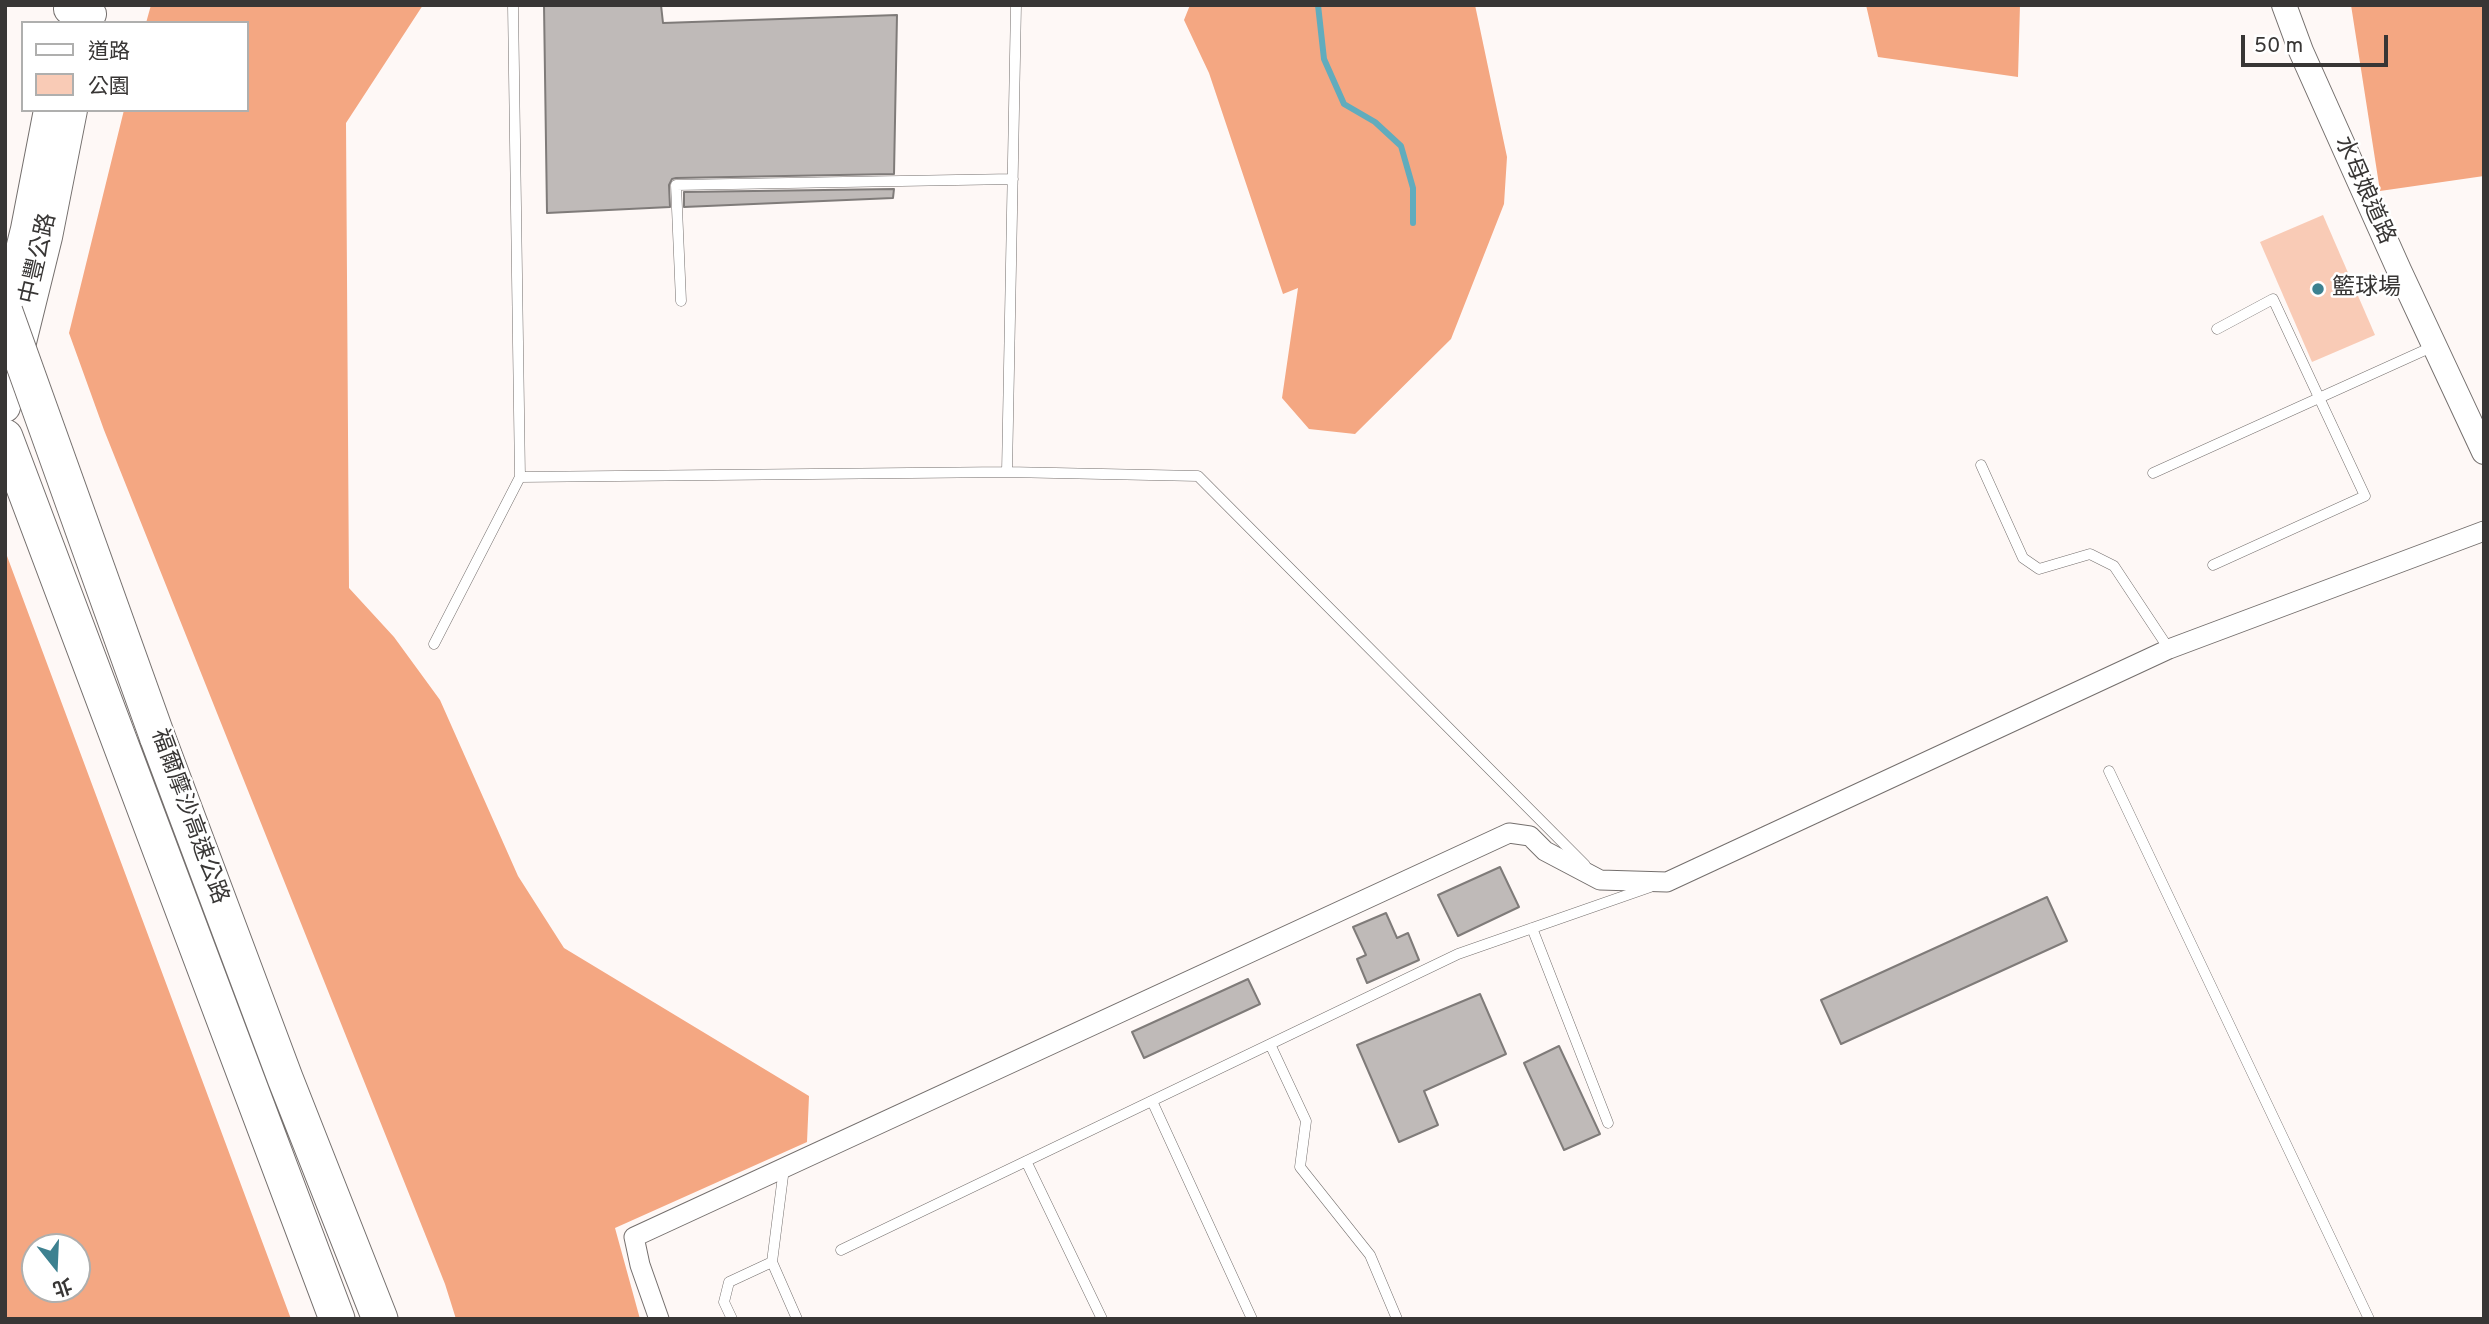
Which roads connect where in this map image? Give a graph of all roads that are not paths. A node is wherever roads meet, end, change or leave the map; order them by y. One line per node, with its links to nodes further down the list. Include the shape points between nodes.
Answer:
1 (513, 5): 18 (lane)
2 (1016, 5): 6 (lane)
3 (2284, 5): 10 (street, 水母娘道路)
4 (49, 112): 8 (main road, 中豐公路)
5 (72, 112): 12 (main road, 中豐公路, via 47,237)
6 (1013, 179): 7 (lane, via 676,185); 16 (lane)
7 (681, 302)
8 (5, 313): 35 (highway, 福爾摩沙高速公路, bridge, via 285,1078)
9 (2217, 329): 11 (lane, via 2273,299)
10 (2434, 345): 11 (lane); 14 (street, 水母娘道路)
11 (2319, 396): 17 (lane); 20 (lane, via 2365,496)
12 (5, 407)
13 (5, 437): 34 (highway, 福爾摩沙高速公路)
14 (2484, 452)
15 (1981, 465): 22 (lane, via 2023,558 2039,569 2090,554 2114,566)
16 (1007, 472): 18 (lane); 24 (lane, via 1198,476)
17 (2152, 473)
18 (520, 477): 21 (lane)
19 (2484, 531): 22 (street)
20 (2213, 565)
21 (434, 644)
22 (2169, 649): 25 (street)
23 (2109, 771): 42 (lane)
24 (1600, 880): 25 (street); 31 (street, via 1545,851 1530,836 1509,833)
25 (1667, 882): 26 (lane)
26 (1532, 928): 27 (lane, via 1458,954); 29 (lane)
27 (1270, 1044): 28 (lane); 41 (lane, via 1306,1121 1300,1167 1370,1255)
28 (1152, 1101): 30 (lane); 40 (lane)
29 (1608, 1123)
30 (1026, 1161): 32 (lane); 39 (lane)
31 (784, 1168): 33 (lane); 36 (street, via 634,1237)
32 (841, 1250)
33 (772, 1262): 37 (lane, via 729,1282 724,1302); 38 (lane)
34 (337, 1319)
35 (380, 1319)
36 (659, 1319)
37 (732, 1319)
38 (797, 1319)
39 (1102, 1319)
40 (1252, 1319)
41 (1397, 1319)
42 (2369, 1319)

